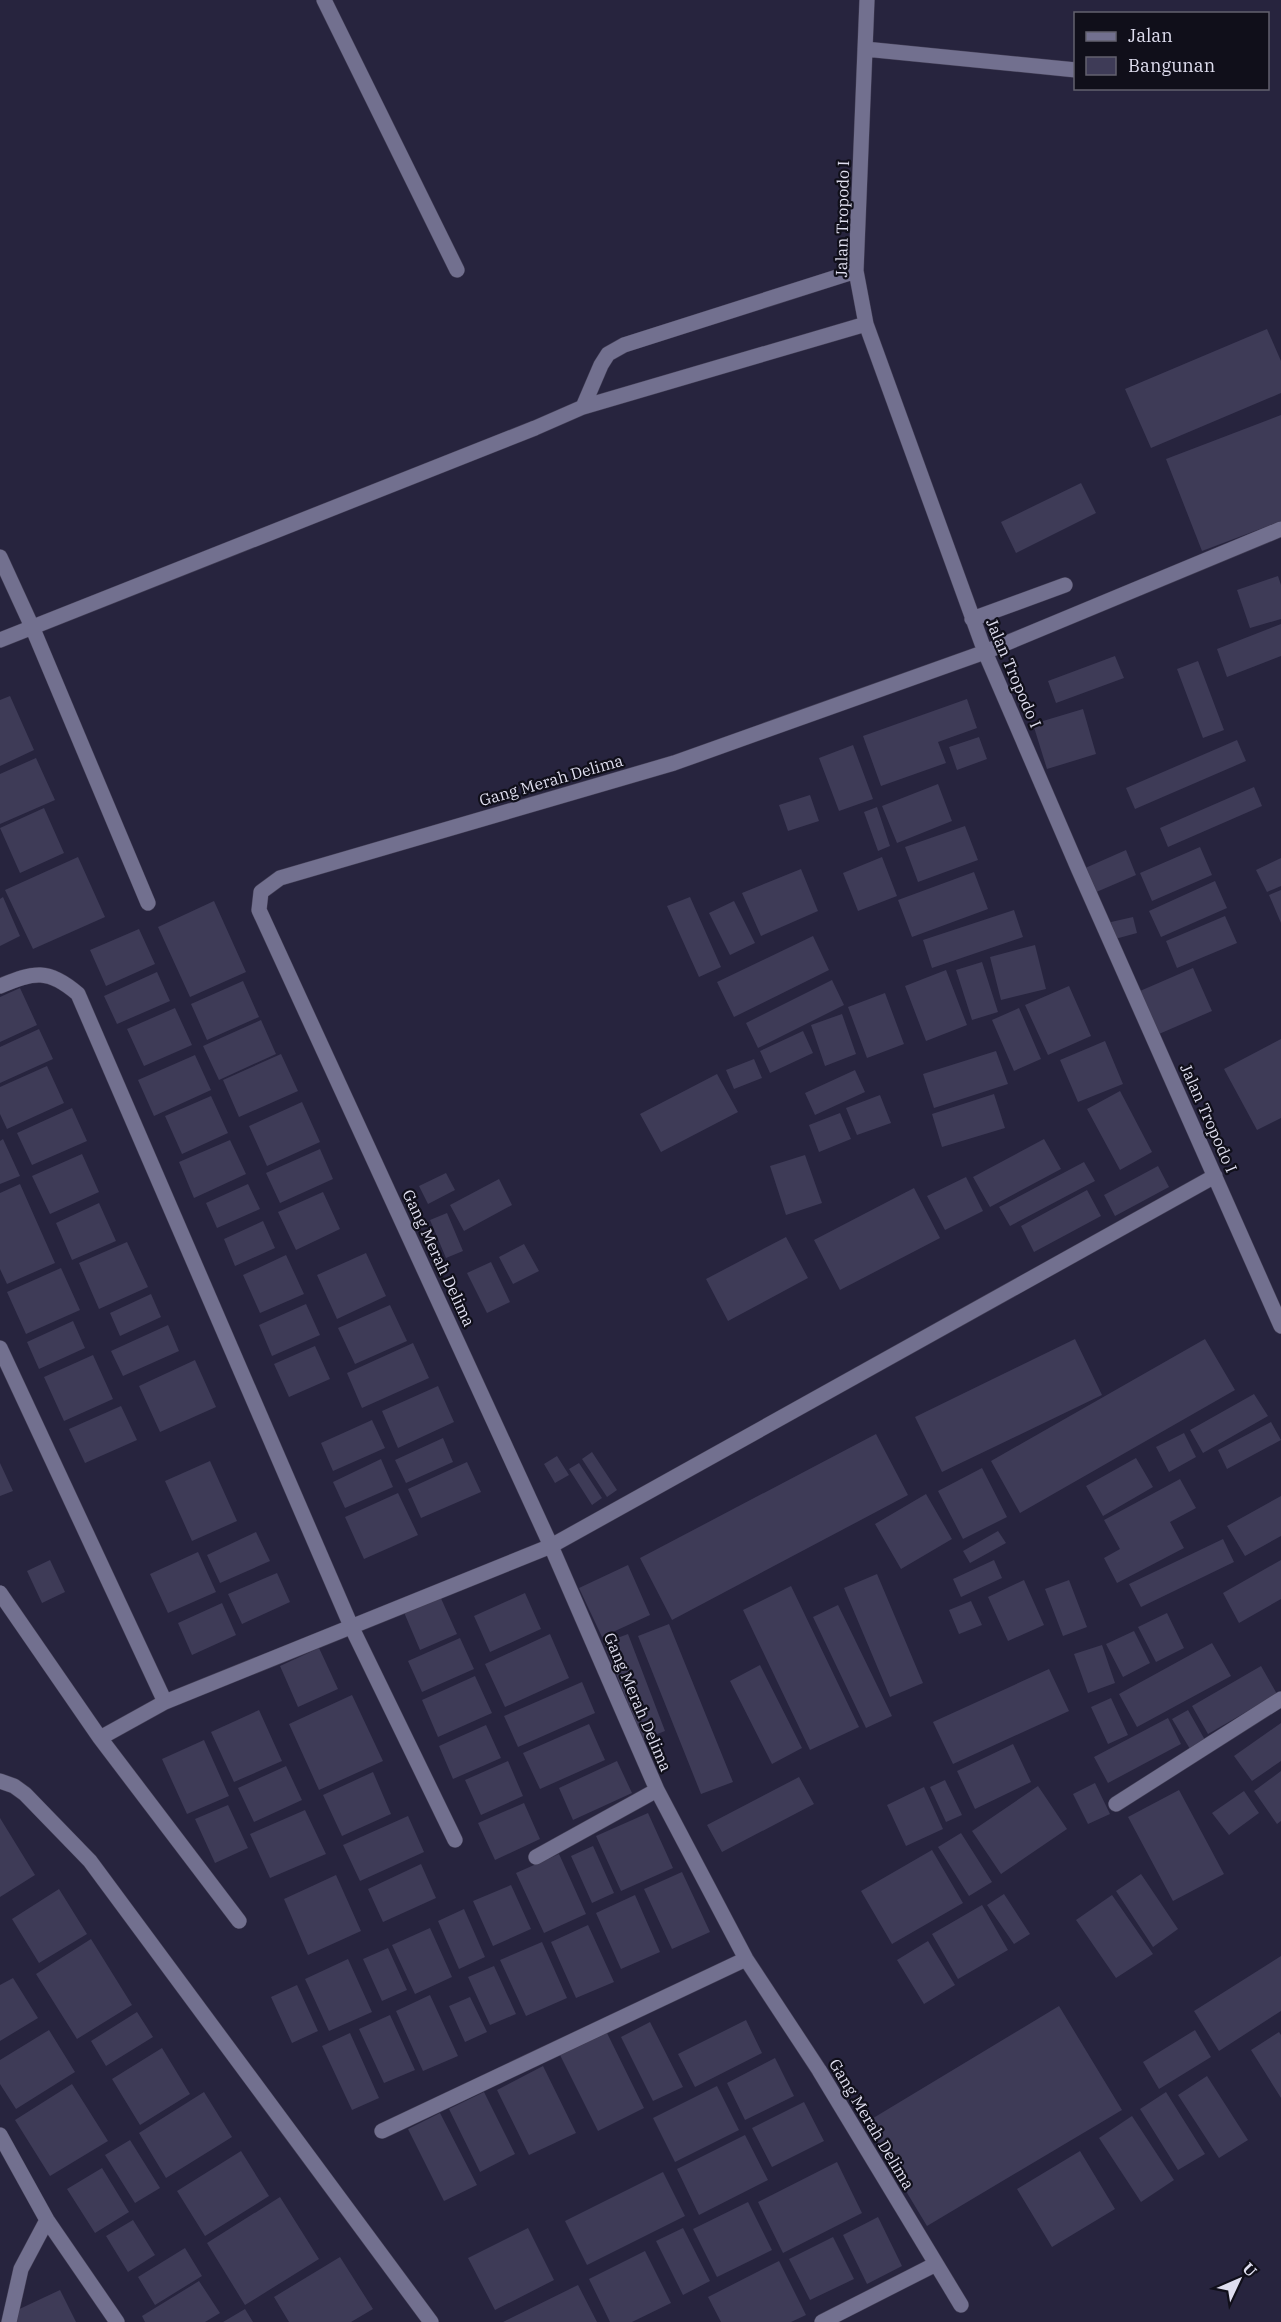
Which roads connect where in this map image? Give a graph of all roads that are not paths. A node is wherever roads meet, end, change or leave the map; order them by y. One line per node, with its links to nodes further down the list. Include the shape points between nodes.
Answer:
1 (324, 0): 5 (street)
2 (867, 0): 3 (street, Jalan Tropodo I)
3 (865, 49): 4 (street); 6 (street, Jalan Tropodo I)
4 (1074, 70)
5 (457, 270)
6 (856, 272): 7 (street, Jalan Tropodo I); 8 (street, via 624,345 608,354)
7 (866, 324): 8 (street); 12 (street, Jalan Tropodo I)
8 (583, 407): 13 (street)
9 (1281, 529): 15 (street)
10 (0, 557): 13 (street)
11 (1065, 585): 12 (street)
12 (972, 619): 15 (street, Jalan Tropodo I)
13 (33, 629): 14 (street); 16 (street)
14 (0, 640)
15 (985, 652): 18 (street, Jalan Tropodo I); 21 (street, Gang Merah Delima, via 674,764 280,878 261,892 260,910)
16 (148, 903)
17 (0, 986): 23 (street, via 38,974 52,976 78,994)
18 (1215, 1176): 19 (street, Jalan Tropodo I); 21 (street)
19 (1281, 1326)
20 (0, 1348): 25 (street)
21 (551, 1546): 23 (street); 28 (street, Gang Merah Delima)
22 (0, 1593): 26 (street)
23 (351, 1626): 25 (street); 30 (street)
24 (1281, 1699): 29 (street)
25 (165, 1702): 26 (street)
26 (100, 1738): 32 (street)
27 (0, 1781): 41 (street, via 25,1794 90,1861)
28 (657, 1790): 31 (street); 33 (street, Gang Merah Delima)
29 (1116, 1804)
30 (455, 1840)
31 (536, 1857)
32 (239, 1921)
33 (746, 1959): 34 (street); 37 (street, Gang Merah Delima, via 819,2070)
34 (382, 2131)
35 (0, 2135): 36 (street)
36 (47, 2220): 39 (street, via 21,2269); 40 (street)
37 (936, 2264): 38 (street, Gang Merah Delima); 42 (street)
38 (961, 2305)
39 (9, 2322)
40 (117, 2322)
41 (431, 2322)
42 (822, 2322)

